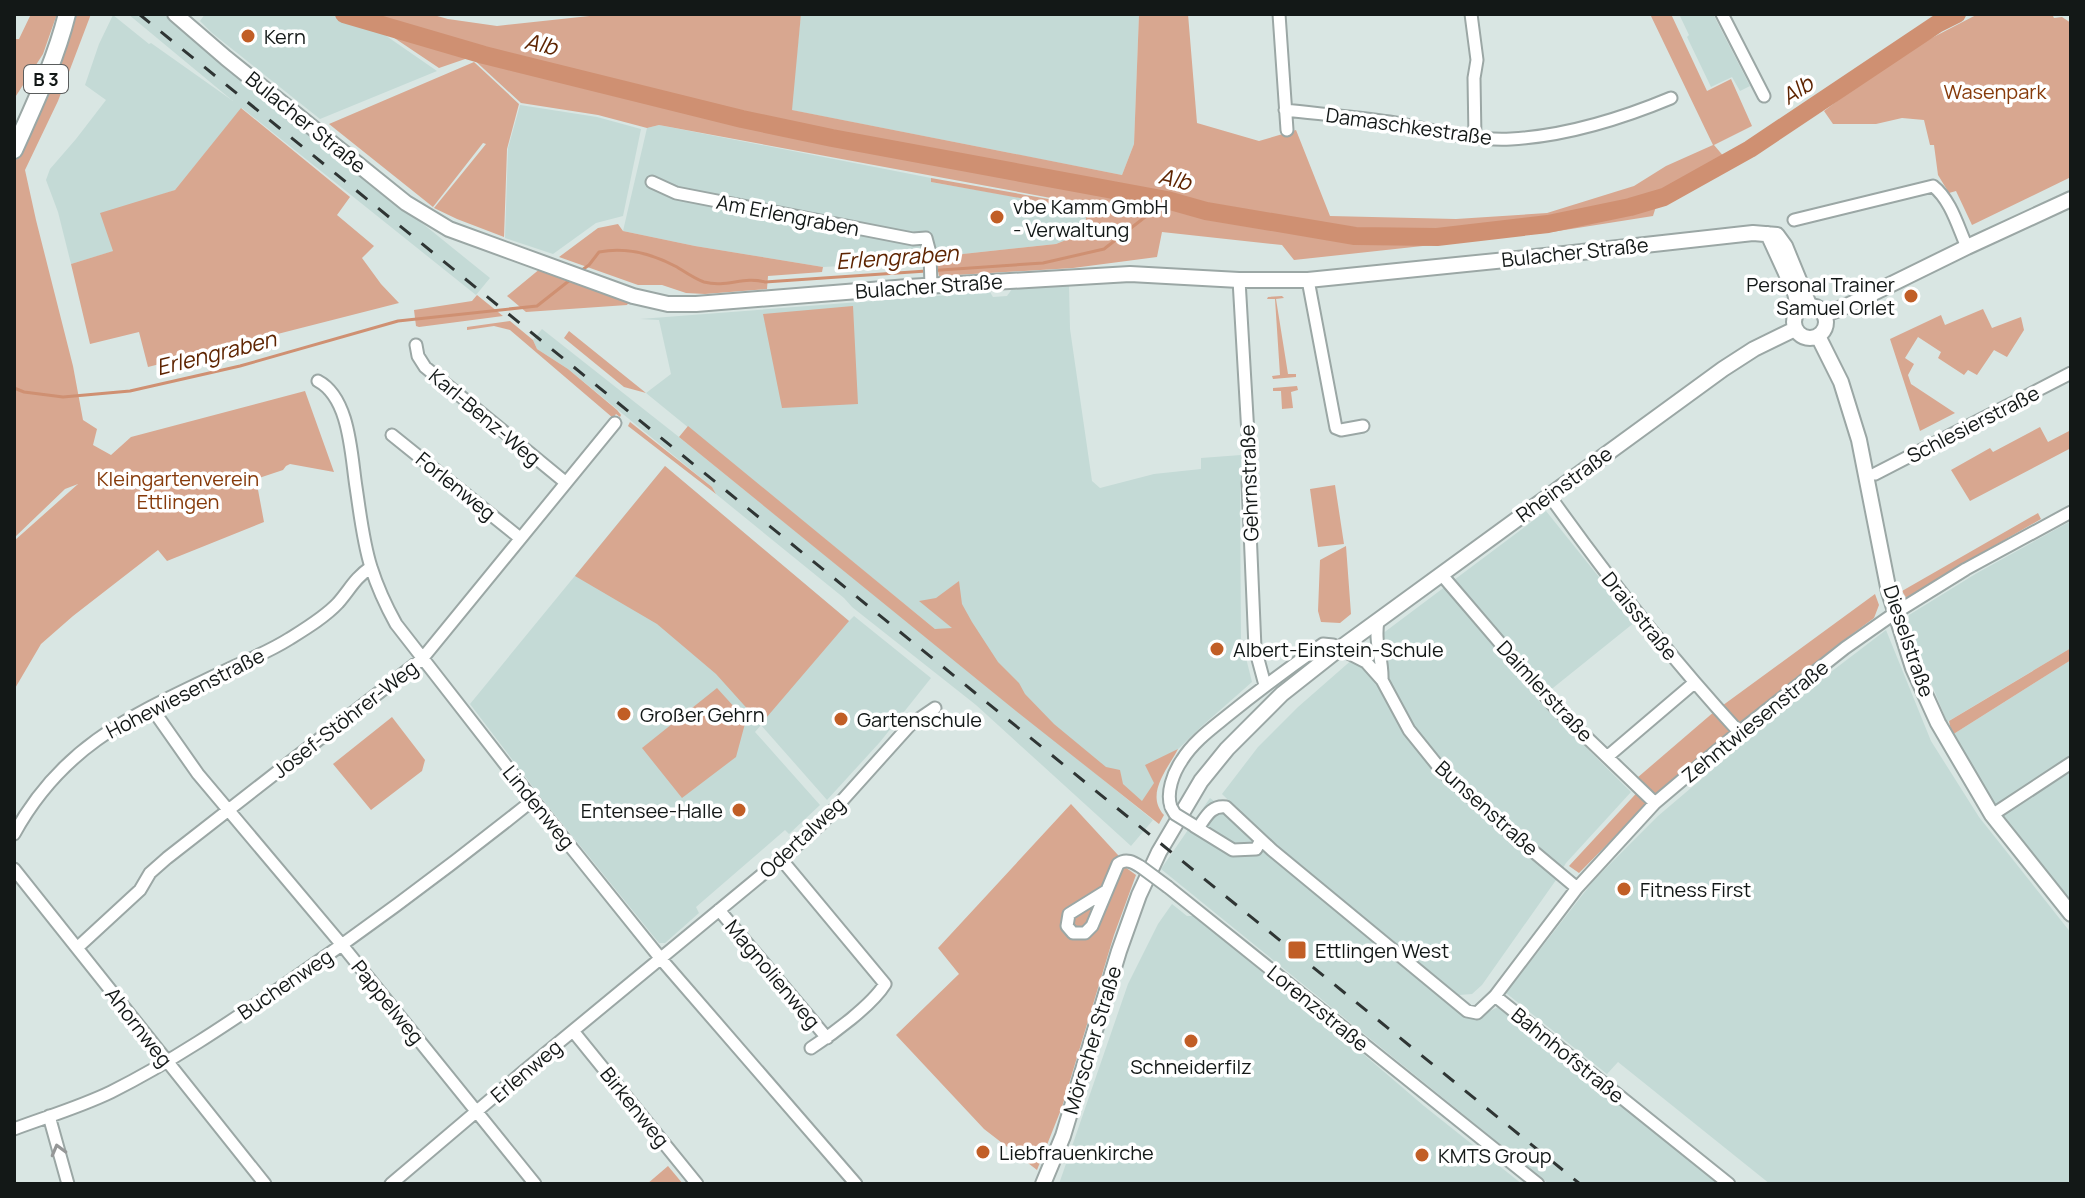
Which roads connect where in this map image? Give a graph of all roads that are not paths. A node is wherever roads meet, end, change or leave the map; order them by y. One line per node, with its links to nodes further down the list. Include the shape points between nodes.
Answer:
1 (67, 14): 11 (main road, B 3, via 54,60)
2 (175, 14): 18 (street, Bulacher Straße, via 427,217 633,296 682,305)
3 (1279, 14): 8 (street)
4 (1471, 14): 10 (street, via 1477,60)
5 (1722, 14): 6 (street)
6 (1764, 96)
7 (1671, 98): 10 (street, Damaschkestraße, via 1605,122 1547,134)
8 (1285, 110): 9 (street); 10 (street, Damaschkestraße)
9 (1287, 130)
10 (1475, 138)
11 (16, 146)
12 (652, 182): 18 (street, Am Erlengraben, via 676,193 926,238)
13 (2071, 199): 15 (street)
14 (1794, 220): 15 (street, via 1933,186)
15 (1967, 247): 20 (street)
16 (1239, 280): 17 (street, Bulacher Straße); 18 (street, Bulacher Straße, via 1130,274); 42 (street, Gehrnstraße, via 1255,648)
17 (1308, 280): 19 (street, Bulacher Straße, via 1753,233 1777,235 1785,246); 27 (street, via 1336,428)
18 (931, 281)
19 (1804, 309): 20 (street, via 1818,309); 21 (street, via 1795,318)
20 (1824, 315): 22 (street)
21 (1795, 329): 22 (street, via 1803,337); 31 (street, Rheinstraße, via 1723,369)
22 (1818, 336): 36 (street, Dieselstraße, via 1841,382 1859,440)
23 (416, 345): 30 (street, Karl-Benz-Weg, via 425,367)
24 (2071, 373): 29 (street, Schlesierstraße)
25 (318, 381): 34 (street, Lindenweg, via 334,394 348,430)
26 (615, 423): 30 (street, Josef-Stöhrer-Weg)
27 (1363, 426)
28 (392, 435): 33 (street, Forlenweg)
29 (1875, 474)
30 (565, 482): 33 (street, Josef-Stöhrer-Weg)
31 (1549, 495): 35 (street, Rheinstraße); 41 (street, Draisstraße)
32 (2071, 512): 36 (street, Zehntwiesenstraße)
33 (520, 538): 39 (street, Josef-Stöhrer-Weg)
34 (371, 567): 39 (street, Lindenweg, via 396,624); 43 (street, Hohewiesenstraße, via 337,604 286,642)
35 (1441, 574): 37 (street, Rheinstraße); 46 (street, Daimlerstraße, via 1554,706)
36 (1895, 613): 45 (street, Zehntwiesenstraße); 51 (street, Dieselstraße, via 1938,723)
37 (1378, 621): 38 (street, Rheinstraße); 40 (street, Bunsenstraße)
38 (1339, 649): 40 (street, Bunsenstraße, via 1360,658); 42 (street, Rheinstraße, via 1323,644); 59 (street, Rheinstraße, via 1227,749 1201,781)
39 (422, 659): 48 (street, Lindenweg); 50 (street, Josef-Stöhrer-Weg)
40 (1382, 680): 57 (street, Bunsenstraße, via 1409,730 1442,771)
41 (1694, 683): 45 (street, Draisstraße); 46 (street)
42 (1265, 685): 52 (street, Rheinstraße, bridge, via 1182,760 1168,798 1175,814)
43 (151, 707): 50 (street, Pappelweg); 53 (street, Hohewiesenstraße, via 94,740 63,767)
44 (935, 708): 55 (street, Odertalweg, via 910,725 822,823)
45 (1739, 732): 49 (street, Zehntwiesenstraße)
46 (1607, 757): 49 (street, Daimlerstraße)
47 (2071, 763): 51 (street)
48 (533, 800): 62 (street, Buchenweg); 64 (street, Lindenweg)
49 (1655, 803): 57 (street, Zehntwiesenstraße)
50 (227, 811): 62 (street, Pappelweg); 63 (street, Josef-Stöhrer-Weg, via 150,873 140,890)
51 (1992, 815): 61 (street, Dieselstraße)
52 (1196, 827): 54 (street, via 1233,850 1256,849); 54 (street, Bahnhofstraße, via 1212,808 1226,807)
53 (14, 834)
54 (1261, 840): 65 (street, Bahnhofstraße, via 1467,1011 1477,1013)
55 (781, 859): 60 (street, Odertalweg); 67 (street, Magnolienweg, via 885,984)
56 (14, 869): 63 (street, Ahornweg)
57 (1577, 888): 65 (street, Zehntwiesenstraße)
58 (1106, 891): 80 (street, Lorenzstraße, bridge, via 1122,861 1141,867)
59 (1139, 895): 79 (street, Mörscher Straße)
60 (719, 910): 64 (street, Odertalweg); 67 (street, Magnolienweg)
61 (2071, 914)
62 (342, 945): 69 (street, Buchenweg); 70 (street, Pappelweg)
63 (77, 948): 69 (street, Ahornweg)
64 (661, 959): 66 (street, Erlenweg); 78 (street, Lindenweg)
65 (1495, 996): 81 (street, Bahnhofstraße)
66 (573, 1031): 70 (street, Erlenweg); 77 (street, Birkenweg)
67 (827, 1038): 68 (street, Magnolienweg)
68 (811, 1048)
69 (167, 1062): 71 (street, Buchenweg); 74 (street, Ahornweg)
70 (478, 1112): 75 (street, Erlenweg); 76 (street, Pappelweg)
71 (49, 1116): 72 (street, Buchenweg); 73 (street, one-way to 71)
72 (14, 1129)
73 (68, 1184)
74 (265, 1184)
75 (391, 1184)
76 (535, 1184)
77 (697, 1184)
78 (856, 1184)
79 (1043, 1184)
80 (1538, 1184)
81 (1729, 1184)

